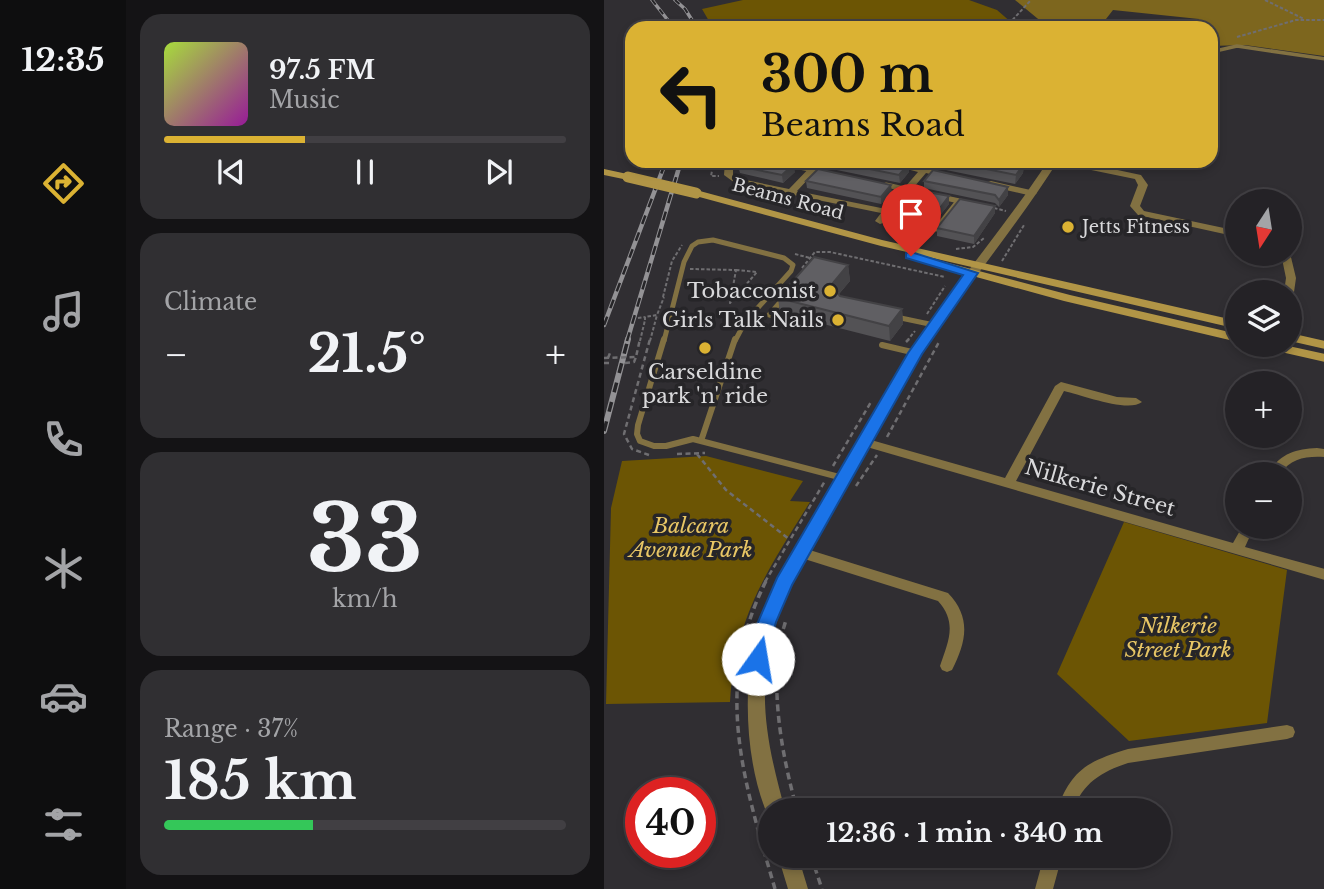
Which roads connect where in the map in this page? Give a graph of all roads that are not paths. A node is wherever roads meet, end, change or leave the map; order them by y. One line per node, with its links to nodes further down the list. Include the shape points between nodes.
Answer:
1 (1218, 50): 2 (lane)
2 (1324, 59)
3 (728, 168): 14 (street, via 729,176)
4 (817, 168): 14 (street)
5 (914, 168): 8 (street)
6 (1048, 168): 15 (street)
7 (1095, 168): 21 (street, via 1138,177 1143,185 1135,206 1141,213)
8 (924, 170): 10 (street); 13 (street)
9 (604, 172): 22 (main road, Beams Road, bridge, via 881,243 911,256)
10 (959, 177)
11 (983, 182): 15 (street)
12 (874, 183): 13 (lane)
13 (907, 190): 16 (lane); 20 (street)
14 (791, 192): 20 (street)
15 (1032, 193): 22 (street)
16 (927, 194)
17 (937, 196): 18 (lane)
18 (959, 201): 19 (lane); 20 (lane, via 936,229)
19 (994, 208)
20 (883, 218)
21 (1225, 231)
22 (975, 268): 26 (main road, Beams Road); 27 (street); 28 (main road, Beams Road)
23 (787, 295): 25 (lane, via 769,316)
24 (888, 315): 27 (lane)
25 (784, 320)
26 (1225, 322)
27 (938, 331): 32 (street)
28 (1225, 335)
29 (1302, 336): 31 (main road)
30 (882, 345): 32 (lane)
31 (1324, 345)
32 (916, 353): 37 (street)
33 (1302, 353): 34 (main road)
34 (1324, 358)
35 (1136, 402): 41 (street, via 1061,386)
36 (701, 442): 36 (lane, via 740,330 793,265 784,258 707,240 690,248 682,269 637,434 646,445); 40 (lane)
37 (864, 442): 40 (street); 41 (street, Nilkerie Street)
38 (1324, 453): 39 (street, via 1301,452)
39 (1285, 462)
40 (843, 478): 44 (street)
41 (1009, 484): 43 (street, Nilkerie Street)
42 (1242, 539): 43 (street)
43 (1237, 550): 45 (street, Nilkerie Street)
44 (800, 552): 46 (street, via 943,597 959,624); 48 (street, via 771,611 756,673 757,737)
45 (1324, 575)
46 (947, 666)
47 (1287, 732): 49 (street, via 1103,763 1083,775)
48 (772, 798)
49 (1068, 798)
50 (792, 868): 52 (street)
51 (1050, 868): 53 (street)
52 (798, 889)
53 (1044, 889)

